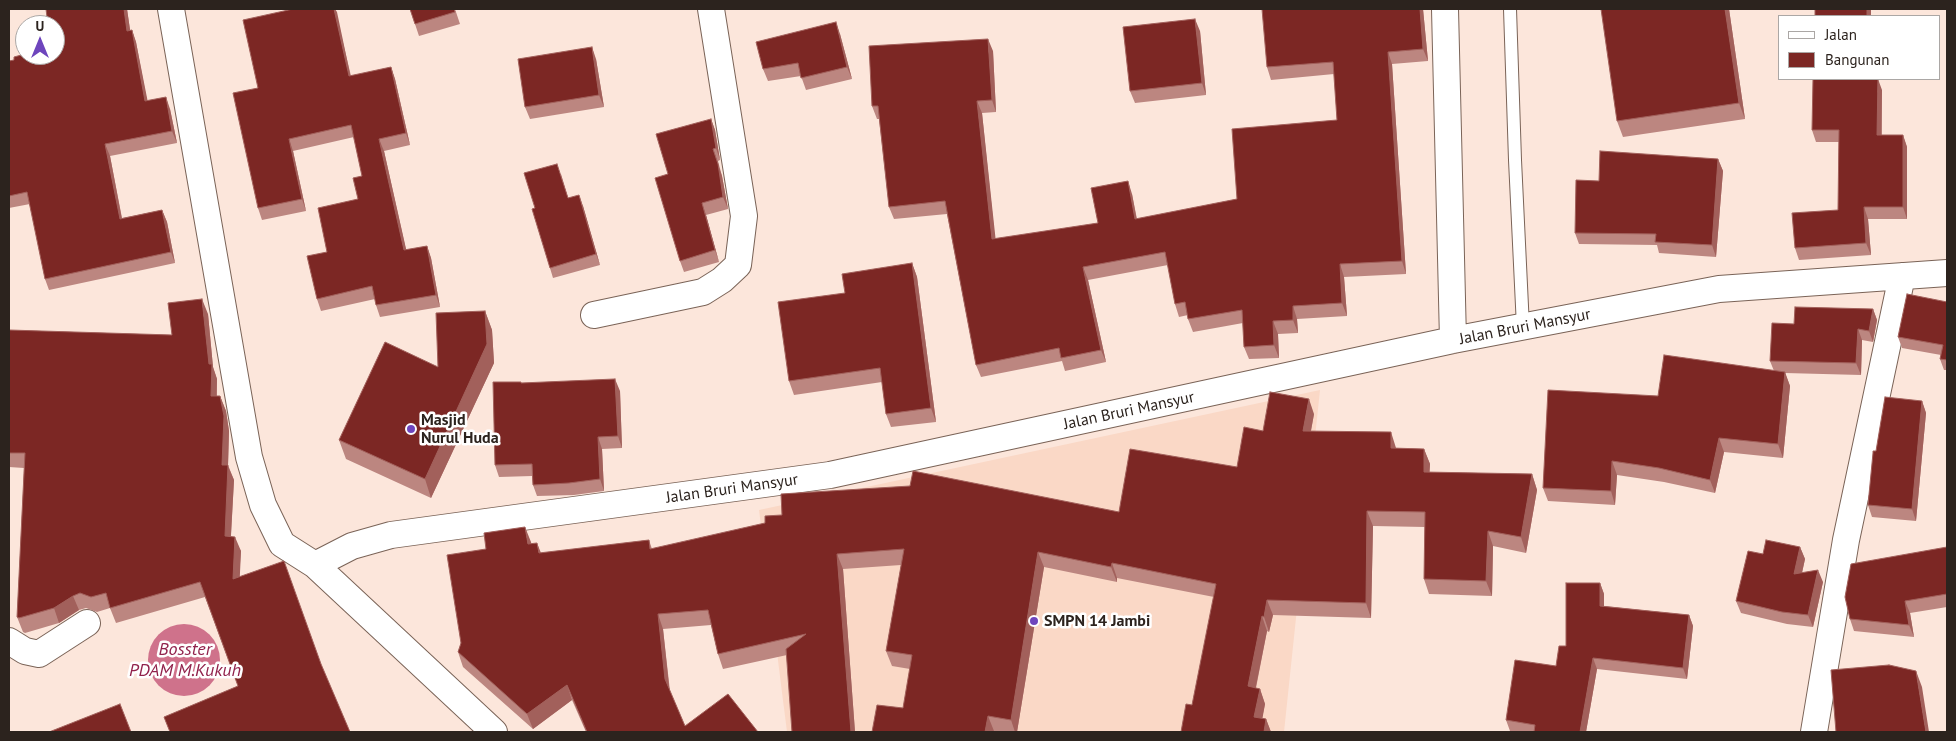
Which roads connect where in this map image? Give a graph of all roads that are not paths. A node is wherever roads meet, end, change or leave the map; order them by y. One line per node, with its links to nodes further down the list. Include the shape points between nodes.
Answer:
1 (171, 9): 10 (street, via 249,457 262,505 282,544)
2 (712, 9): 7 (street, via 744,216 738,265 703,292)
3 (1445, 9): 9 (street)
4 (1510, 9): 8 (lane)
5 (1947, 273): 6 (street, Jalan Bruri Mansyur)
6 (1902, 276): 8 (street, Jalan Bruri Mansyur, via 1719,289); 14 (street, via 1846,540)
7 (594, 315)
8 (1523, 327): 9 (street, Jalan Bruri Mansyur)
9 (1453, 340): 10 (street, Jalan Bruri Mansyur, via 830,475 391,535 352,546)
10 (315, 565): 13 (street)
11 (87, 623): 12 (street, via 39,654 25,651)
12 (9, 641)
13 (494, 732)
14 (1814, 732)

